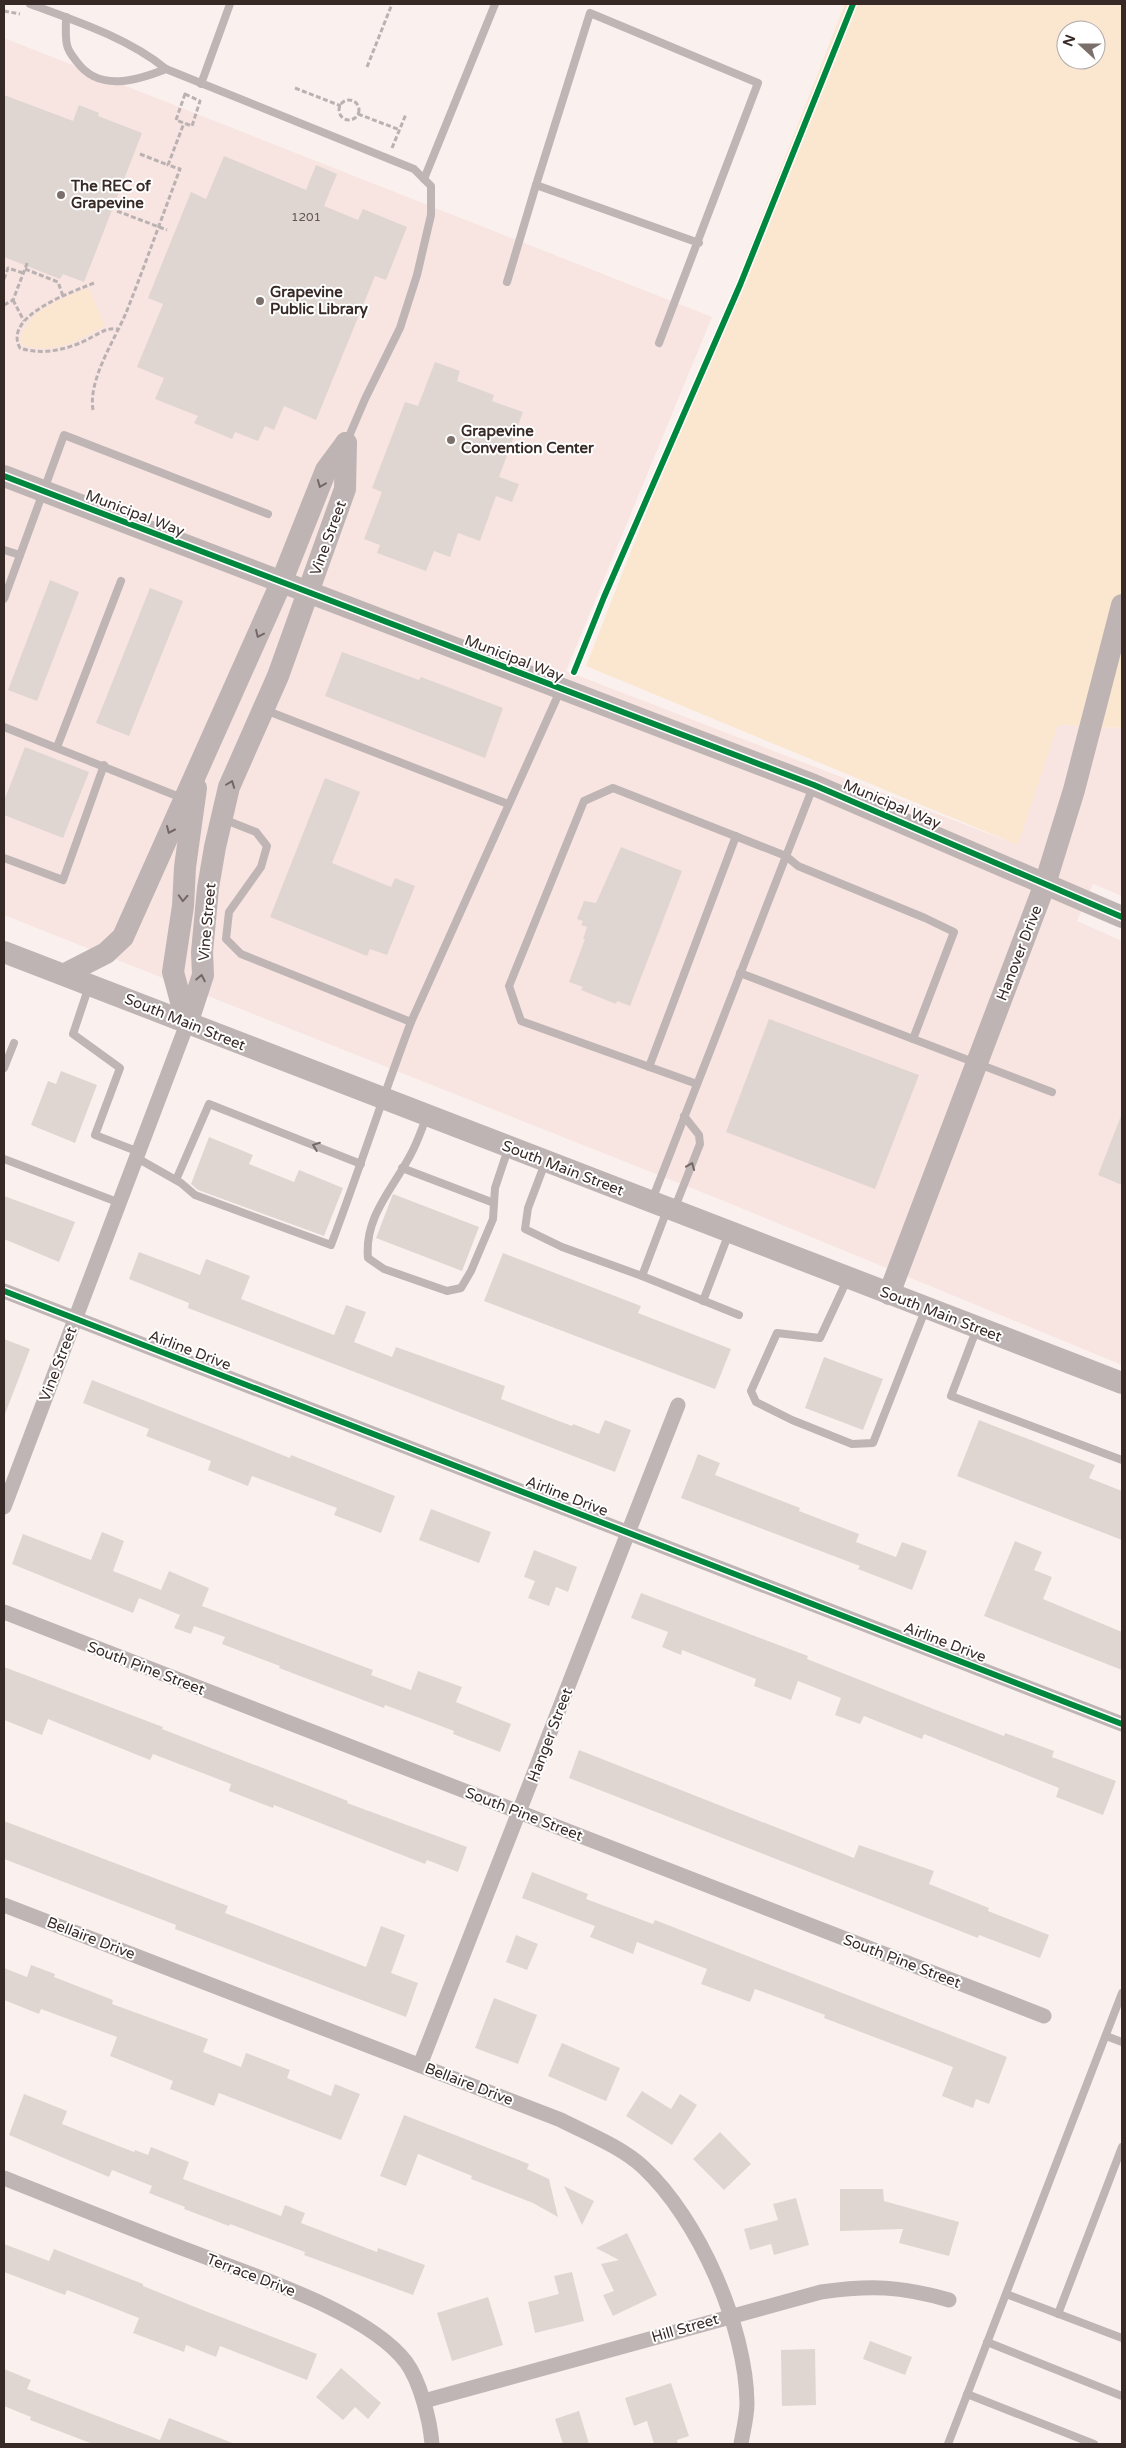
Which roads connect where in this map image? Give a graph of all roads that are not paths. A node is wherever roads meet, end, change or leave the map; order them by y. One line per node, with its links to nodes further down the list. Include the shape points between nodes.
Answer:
1 (30, 4): 4 (lane)
2 (230, 4): 6 (lane)
3 (494, 4): 7 (lane)
4 (66, 18): 5 (lane, via 147,54); 5 (lane, via 66,46 80,66 94,77 113,83 142,79)
5 (166, 69): 6 (lane)
6 (201, 84): 7 (lane, via 414,169)
7 (424, 179): 12 (lane, via 431,186 431,215 416,275 400,328)
8 (536, 185): 9 (lane); 9 (lane, via 590,13 758,82); 10 (lane)
9 (698, 243): 11 (lane)
10 (507, 282)
11 (659, 343)
12 (346, 443): 19 (street, Vine Street, one-way to 19, via 326,470); 20 (street, Vine Street, via 345,489)
13 (4, 476): 14 (street, Municipal Way)
14 (44, 491): 15 (lane, via 64,435); 17 (lane); 19 (street, Municipal Way)
15 (268, 514)
16 (4, 550): 17 (lane)
17 (20, 556): 21 (lane)
18 (121, 581): 26 (lane)
19 (282, 583): 20 (street, Municipal Way); 27 (street, Vine Street, one-way to 27)
20 (308, 594): 23 (street, Municipal Way); 24 (street, Vine Street)
21 (4, 599)
22 (1122, 604): 36 (street, Hanover Drive, via 1074,790)
23 (561, 689): 29 (street, Municipal Way); 31 (lane)
24 (263, 710): 31 (lane); 32 (street, Vine Street, one-way to 24, via 229,788)
25 (4, 727): 26 (lane)
26 (57, 747): 28 (lane)
27 (200, 763): 30 (street, Vine Street); 43 (street, Vine Street, one-way to 43, via 173,972)
28 (104, 765): 30 (lane); 35 (lane, via 63,880)
29 (814, 785): 34 (lane); 36 (street, Municipal Way)
30 (184, 798): 40 (street, Vine Street, one-way to 40, via 123,938 106,952)
31 (508, 804): 42 (lane)
32 (221, 818): 42 (lane, via 256,832 267,846 261,867 229,912 226,939 240,954); 43 (street, Vine Street, one-way to 32, via 203,975 208,888)
33 (736, 836): 34 (lane); 47 (lane); 47 (lane, via 613,788 584,801 509,986 521,1021)
34 (786, 856): 39 (lane); 44 (lane, via 798,866 954,932)
35 (4, 858)
36 (1045, 884): 37 (street, Municipal Way); 46 (street, Hanover Drive)
37 (1122, 917)
38 (4, 952): 40 (street, South Main Street)
39 (740, 973): 44 (lane); 49 (lane)
40 (65, 974): 41 (street, South Main Street)
41 (90, 984): 43 (street, South Main Street); 55 (lane, via 73,1034 120,1068 94,1135)
42 (411, 1022): 51 (lane)
43 (187, 1024): 51 (street, South Main Street); 55 (street, Vine Street)
44 (912, 1039): 46 (lane)
45 (14, 1043): 48 (lane)
46 (977, 1064): 50 (lane); 68 (street, Hanover Drive)
47 (649, 1067): 49 (lane)
48 (4, 1068)
49 (697, 1084): 53 (lane)
50 (1052, 1092)
51 (381, 1099): 52 (street, South Main Street); 58 (lane)
52 (427, 1116): 54 (street, South Main Street); 59 (lane, via 413,1151)
53 (684, 1116): 63 (lane); 63 (lane, one-way to 53, via 700,1144 699,1135)
54 (509, 1148): 57 (street, South Main Street); 62 (lane, via 497,1179)
55 (138, 1155): 60 (lane); 61 (street, Vine Street)
56 (4, 1159): 61 (lane)
57 (546, 1162): 63 (street, South Main Street); 65 (lane, via 528,1208 525,1229 562,1247)
58 (361, 1164): 60 (lane, one-way to 60, via 209,1104); 60 (lane, via 331,1244 195,1195)
59 (402, 1168): 62 (lane); 62 (lane, via 379,1206 366,1240 368,1258 384,1269 447,1291 461,1288 472,1271 493,1219)
60 (176, 1180)
61 (120, 1203): 72 (street, Vine Street)
62 (494, 1203)
63 (664, 1207): 64 (street, South Main Street); 65 (lane)
64 (730, 1232): 66 (street, South Main Street); 69 (lane)
65 (642, 1276): 69 (lane)
66 (848, 1278): 68 (street, South Main Street); 70 (lane, via 820,1338 777,1333 751,1391 756,1402 852,1444 873,1443)
67 (4, 1291): 72 (street, Airline Drive)
68 (889, 1294): 70 (street, South Main Street)
69 (703, 1301): 71 (lane)
70 (926, 1308): 73 (street, South Main Street)
71 (739, 1315)
72 (75, 1319): 77 (street, Vine Street); 78 (street, Airline Drive)
73 (977, 1327): 74 (street, South Main Street); 76 (lane, via 951,1396)
74 (1122, 1383)
75 (678, 1405): 78 (street, Hanger Street)
76 (1122, 1460)
77 (4, 1507)
78 (629, 1533): 80 (street, Airline Drive); 81 (street, Hanger Street)
79 (4, 1612): 81 (street, South Pine Street)
80 (1122, 1724)
81 (519, 1813): 84 (street, South Pine Street); 87 (street, Hanger Street)
82 (4, 1905): 87 (street, Bellaire Drive)
83 (1122, 1993): 85 (lane)
84 (1044, 2016)
85 (1106, 2036): 86 (lane); 90 (lane)
86 (1122, 2042)
87 (420, 2064): 93 (street, Bellaire Drive, via 561,2120 642,2166 683,2217 714,2273)
88 (1122, 2147): 92 (lane)
89 (4, 2178): 98 (street, Terrace Drive, via 303,2296 353,2320 385,2341 406,2362)
90 (1006, 2294): 92 (lane); 95 (lane)
91 (949, 2300): 93 (street, Hill Street, via 899,2288 855,2287 803,2296)
92 (1058, 2314): 94 (lane)
93 (731, 2316): 98 (street, Hill Street); 100 (street, Bellaire Drive, via 738,2337 747,2404)
94 (1122, 2338)
95 (987, 2342): 96 (lane); 97 (lane)
96 (967, 2394): 101 (lane); 102 (lane)
97 (1122, 2396)
98 (424, 2401): 99 (street, Terrace Drive)
99 (432, 2444)
100 (741, 2444)
101 (948, 2444)
102 (1094, 2444)

